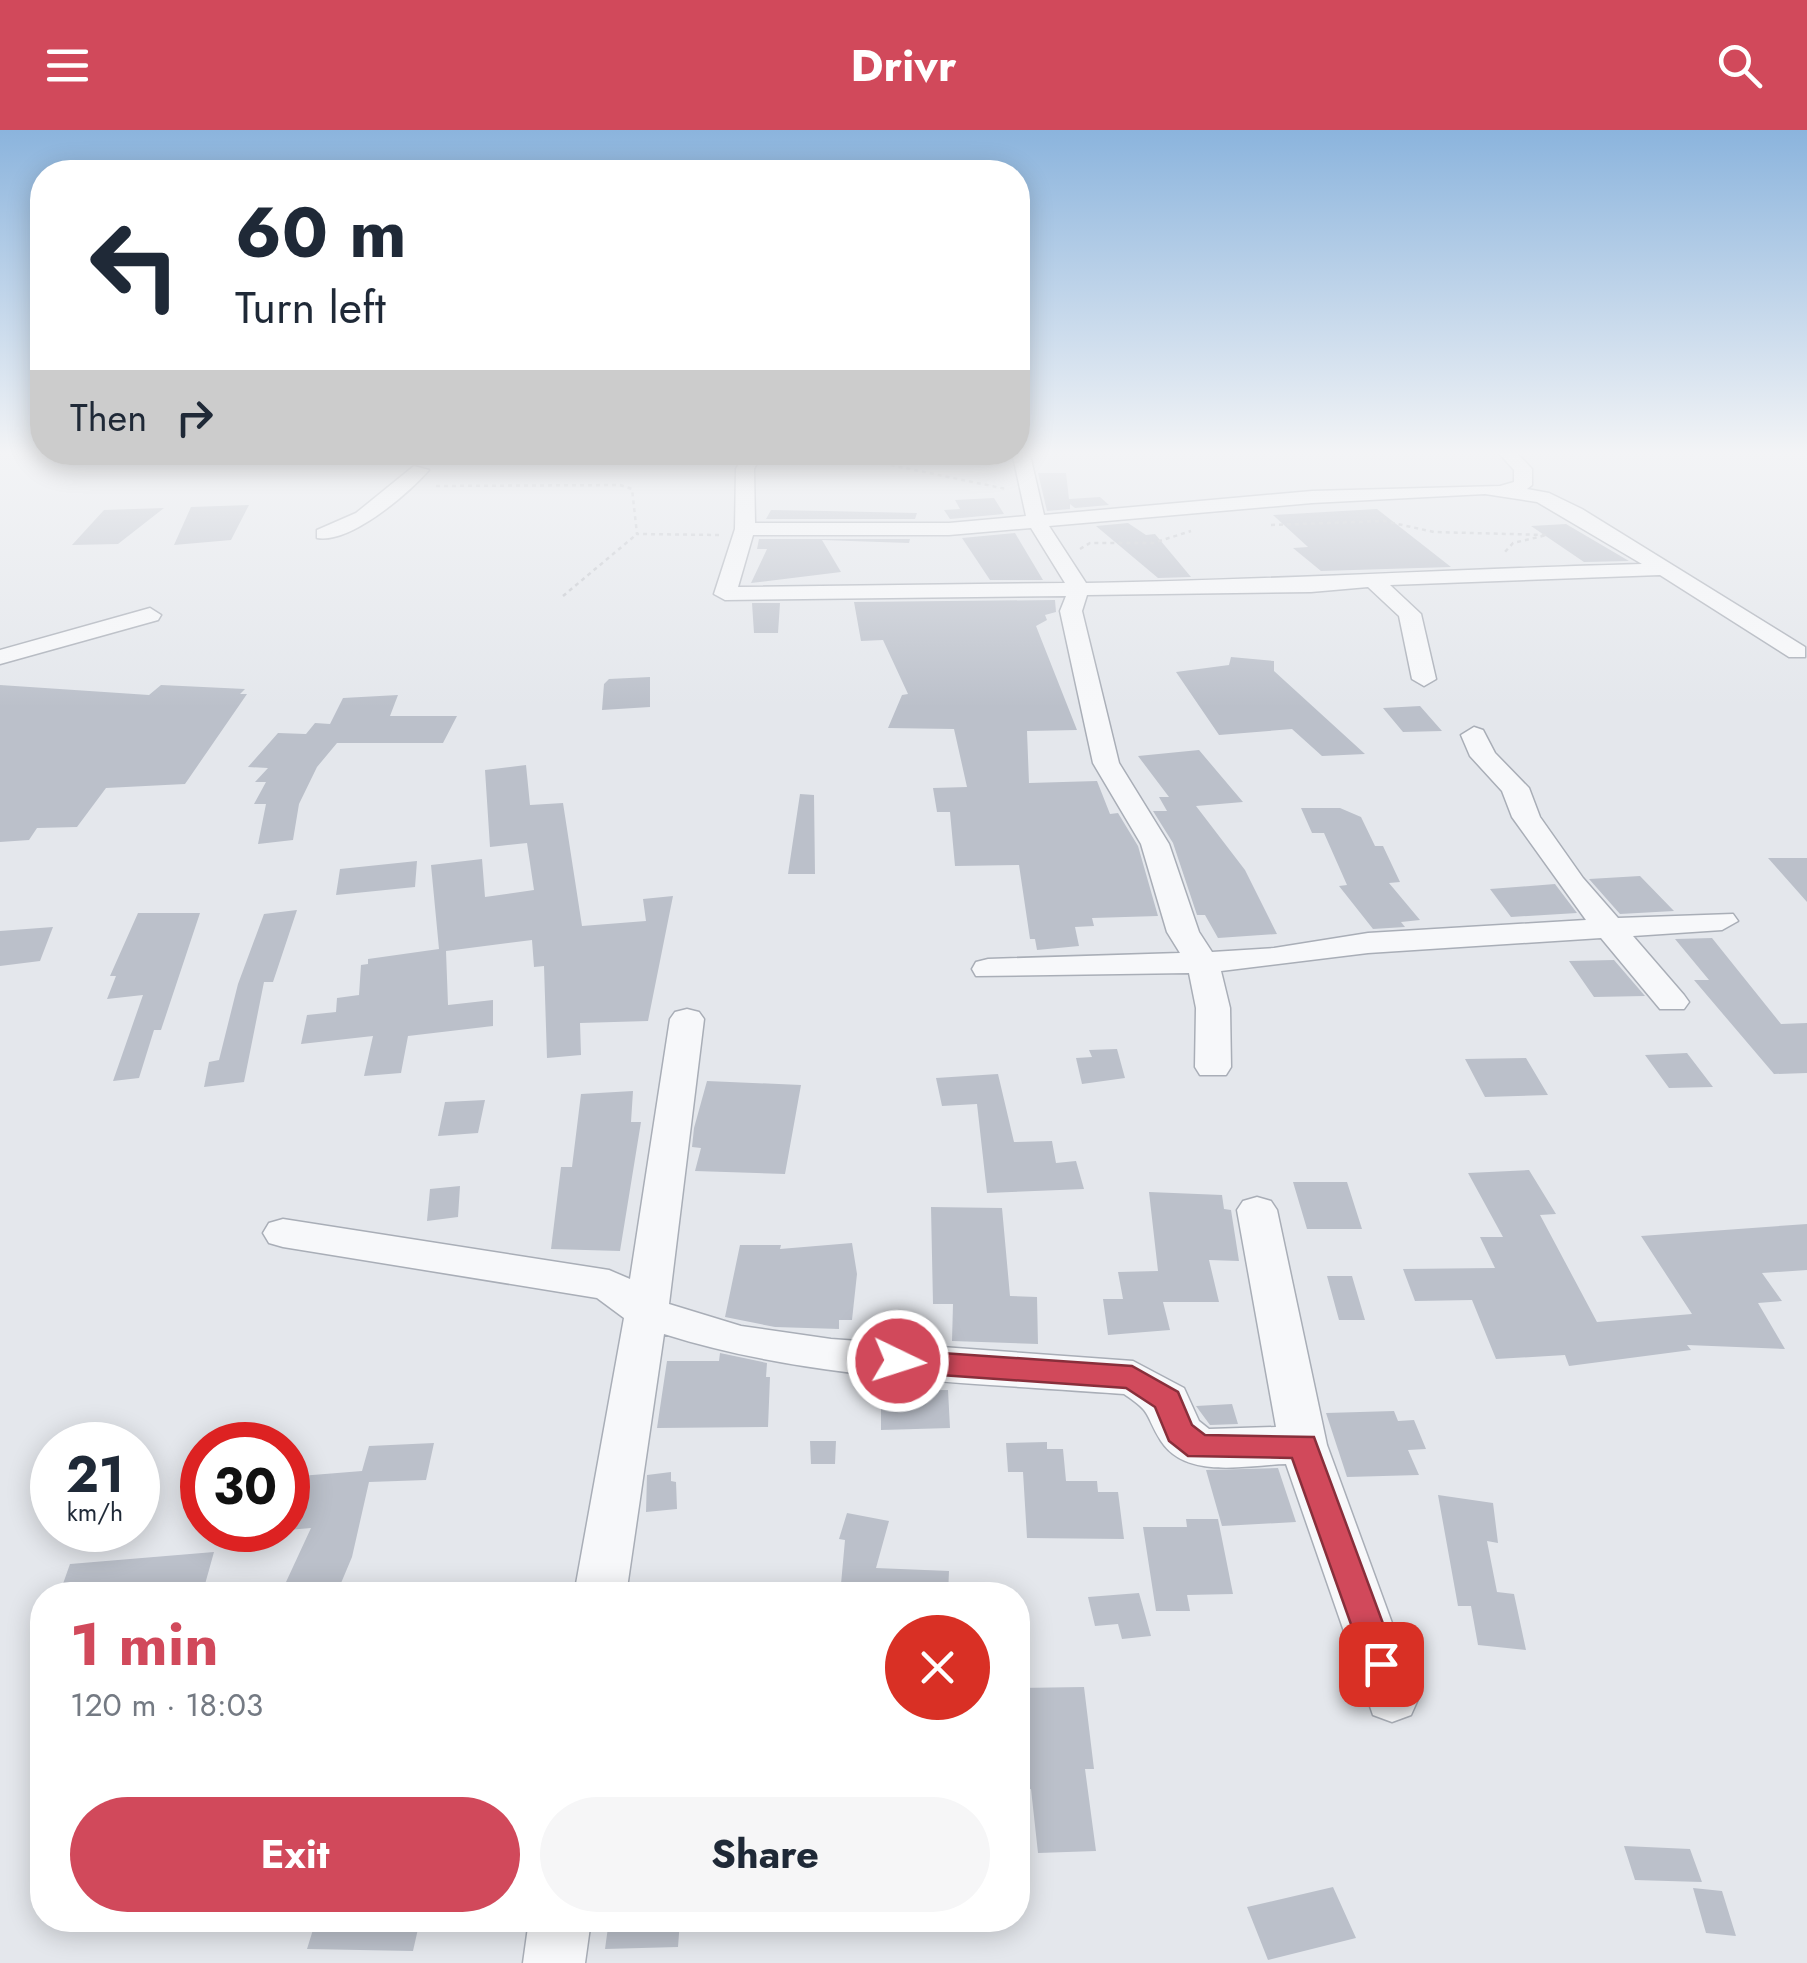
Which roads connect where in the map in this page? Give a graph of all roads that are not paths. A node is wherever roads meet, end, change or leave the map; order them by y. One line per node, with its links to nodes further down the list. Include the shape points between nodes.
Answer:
1 (743, 537): 6 (street, via 725,594)
2 (1045, 537): 6 (street)
3 (1611, 537): 4 (street)
4 (1665, 569): 5 (street); 8 (street)
5 (1372, 579): 6 (street, via 1311,586); 10 (street, via 1410,614)
6 (1079, 588): 14 (street, via 1072,612 1106,763 1155,844 1183,932)
7 (150, 615): 9 (street)
8 (1797, 652)
9 (0, 657)
10 (1424, 679)
11 (1474, 735): 13 (street, via 1483,756 1515,788 1526,817 1572,884)
12 (1722, 921): 13 (street)
13 (1611, 926): 14 (street, via 1540,936 1368,943 1313,956); 16 (street)
14 (1202, 964): 15 (street, via 1063,962); 18 (street, via 1213,1008)
15 (988, 969)
16 (1672, 1002)
17 (687, 1019): 21 (street)
18 (1213, 1068)
19 (1257, 1210): 22 (street)
20 (283, 1233): 21 (street, via 608,1285)
21 (646, 1313): 22 (street, via 742,1342 831,1355 1132,1378 1168,1400 1180,1432 1199,1448); 23 (street)
22 (1304, 1445): 24 (street)
23 (602, 1582)
24 (1392, 1697)
25 (558, 1932): 26 (street)
26 (554, 1963)

